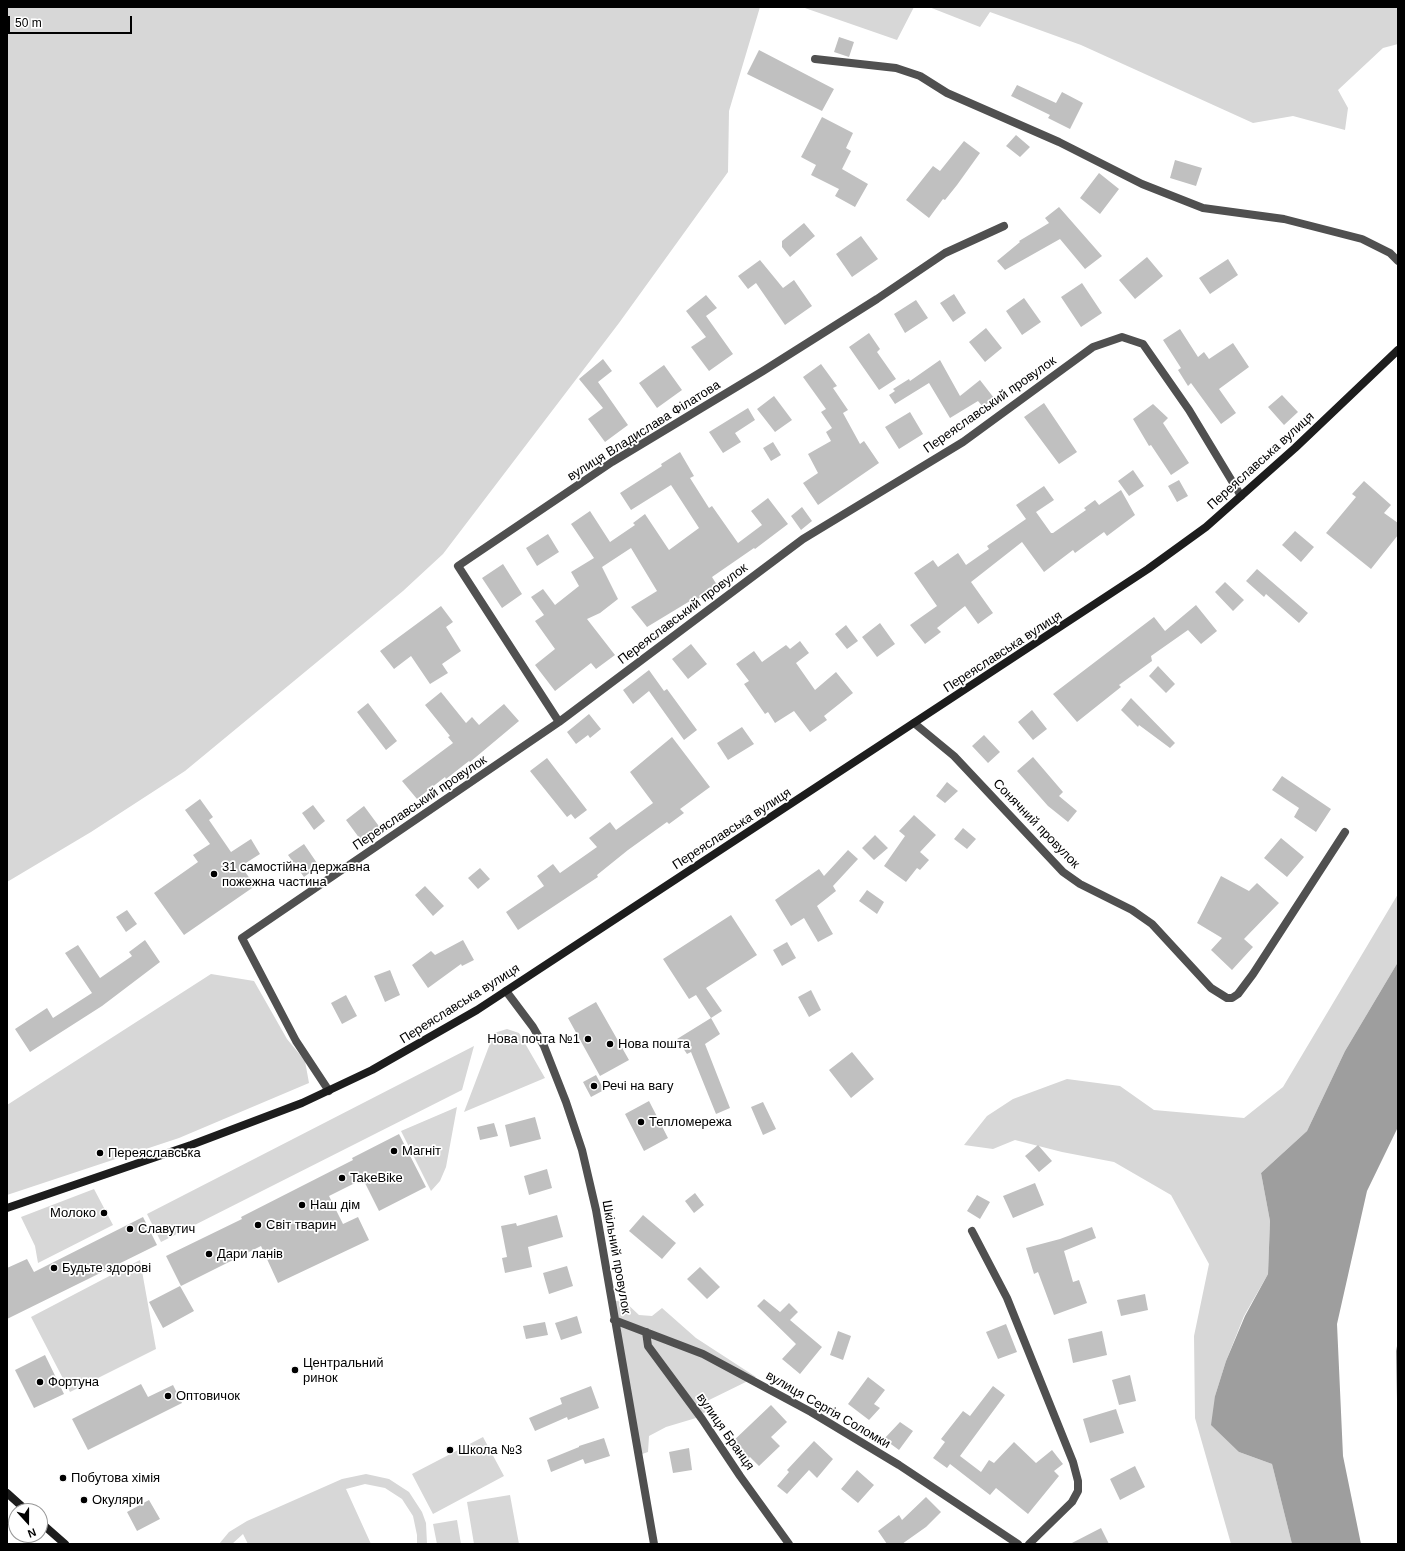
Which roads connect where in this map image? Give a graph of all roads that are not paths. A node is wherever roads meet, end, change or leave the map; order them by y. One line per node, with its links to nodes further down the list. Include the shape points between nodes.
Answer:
1 (815, 59): 3 (street, via 896,68 920,76 947,92 1059,142 1142,184 1203,208 1284,219 1362,239 1390,253)
2 (1004, 226): 6 (street, вулиця Владислава Філатова, via 945,253 763,371 612,462 458,566)
3 (1398, 261)
4 (1398, 350): 5 (main road, Переяславська вулиця)
5 (1241, 496): 6 (street, Переяславський провулок, via 1189,410 1143,344 1122,337 1093,347 964,442 803,539); 7 (main road, Переяславська вулиця, via 1206,527 1148,569)
6 (559, 722): 10 (street, Переяславський провулок, via 242,938 296,1041)
7 (914, 723): 8 (street, Сонячний провулок, via 954,756 1063,872 1148,921 1211,988 1227,998 1238,994 1253,974); 9 (main road, Переяславська вулиця)
8 (1345, 832)
9 (506, 991): 10 (main road, Переяславська вулиця, via 412,1049); 13 (street, Шкільний провулок, via 544,1046 576,1131 592,1191)
10 (329, 1091): 11 (main road, Переяславська вулиця, via 191,1145)
11 (7, 1208)
12 (972, 1231): 22 (street, via 1007,1298 1073,1462 1078,1481 1078,1491 1072,1502)
13 (614, 1320): 14 (street, вулиця Сергія Соломки); 19 (street, Шкільний провулок)
14 (646, 1332): 20 (street, вулиця Бранця, via 648,1346); 21 (street, вулиця Сергія Соломки, via 702,1354 811,1412 899,1465)
15 (7, 1493): 16 (main road)
16 (18, 1503)
17 (48, 1529): 18 (main road)
18 (65, 1544)
19 (654, 1544)
20 (789, 1544)
21 (1018, 1544)
22 (1029, 1544)

